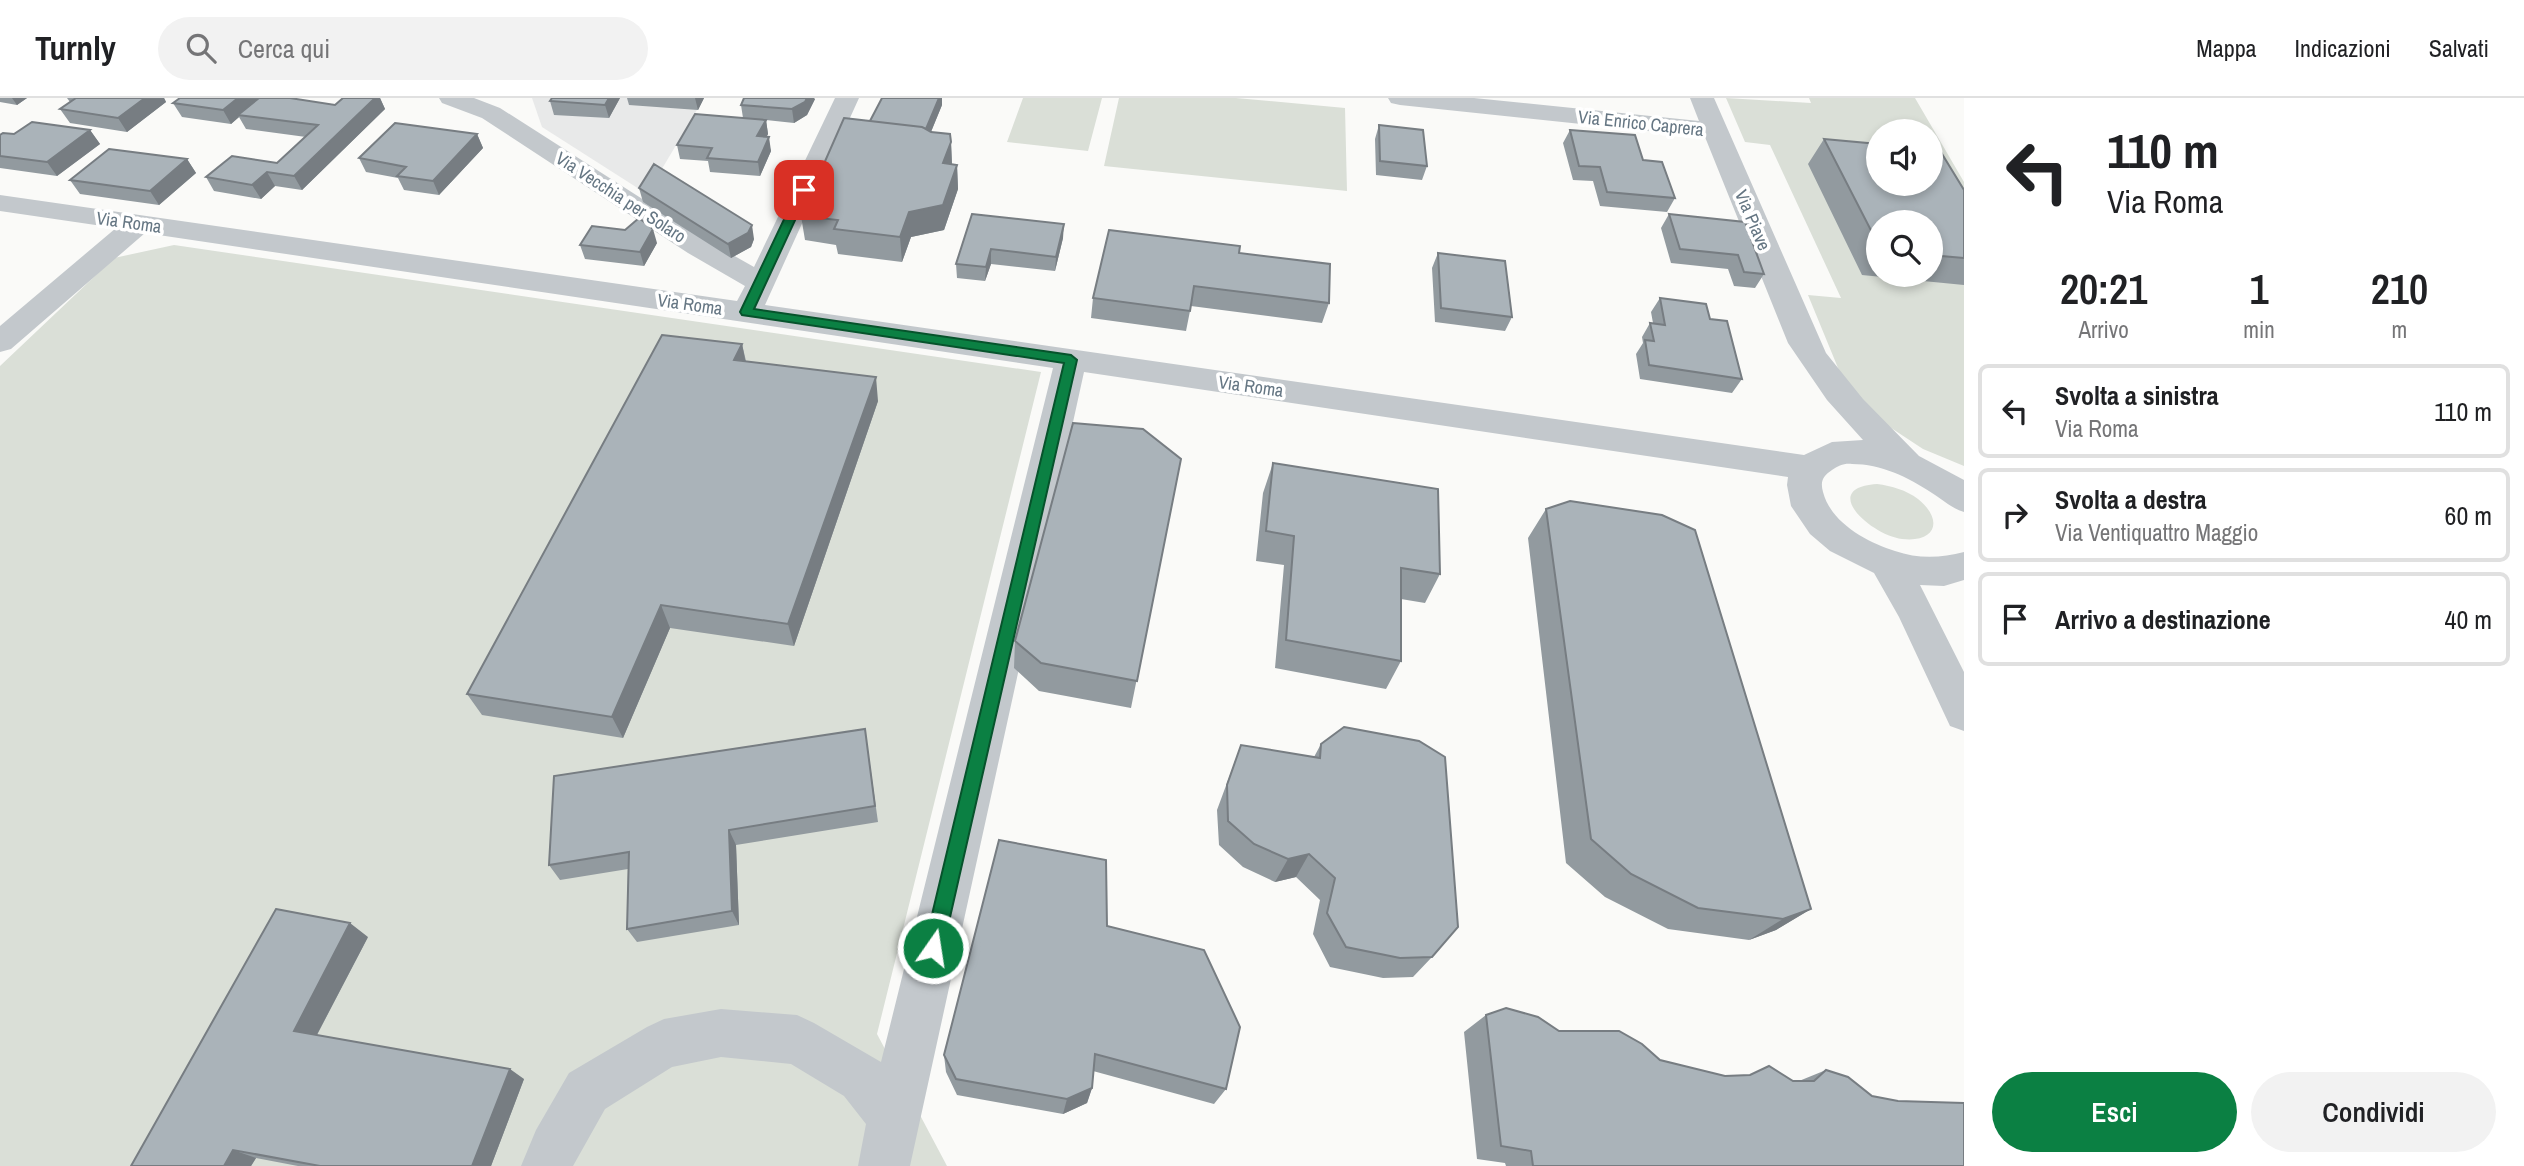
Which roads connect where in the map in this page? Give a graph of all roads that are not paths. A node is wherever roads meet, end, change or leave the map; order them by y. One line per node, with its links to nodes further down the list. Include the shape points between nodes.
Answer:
1 (451, 98): 5 (street, Via Vecchia per Solaro)
2 (846, 98): 9 (street)
3 (1400, 98): 6 (street, Via Enrico Caprera)
4 (1702, 98): 6 (street, Via Piave)
5 (490, 106): 9 (street, Via Vecchia per Solaro, via 698,247)
6 (1715, 130): 12 (street, Via Piave)
7 (0, 203): 8 (street, Via Roma)
8 (139, 223): 10 (street, Via Roma); 11 (street)
9 (761, 283): 10 (street)
10 (746, 312): 13 (street, Via Roma)
11 (0, 342)
12 (1804, 343): 14 (street, Via Piave, via 1853,412); 15 (street, Via Piave, via 1830,434)
13 (1071, 360): 15 (street, Via Roma, via 1671,448 1746,475); 22 (street)
14 (1917, 467): 15 (street, via 1867,453); 16 (street); 17 (street)
15 (1816, 476): 18 (street, via 1819,520 1851,547)
16 (1964, 481)
17 (1964, 499)
18 (1888, 565): 19 (street); 21 (street)
19 (1951, 569): 20 (street, via 1954,652)
20 (1964, 685)
21 (1964, 713)
22 (893, 1118): 23 (street, via 862,1078 797,1040 721,1034 664,1044 587,1091); 24 (street)
23 (547, 1166)
24 (884, 1166)

